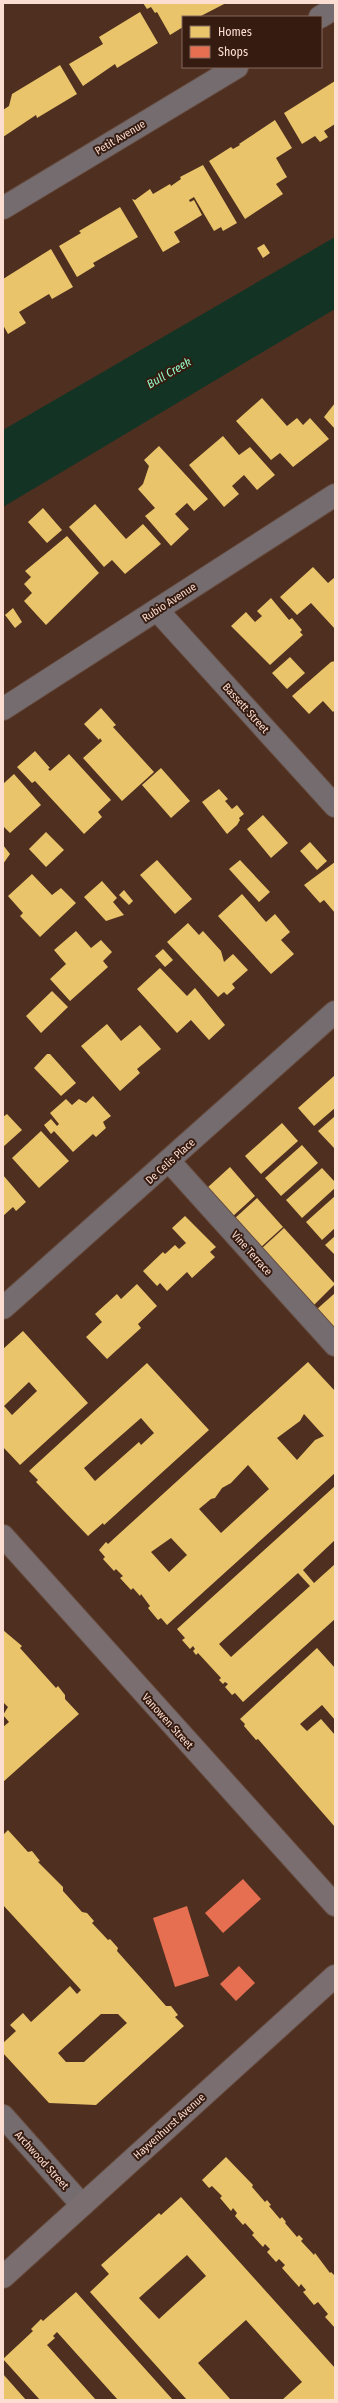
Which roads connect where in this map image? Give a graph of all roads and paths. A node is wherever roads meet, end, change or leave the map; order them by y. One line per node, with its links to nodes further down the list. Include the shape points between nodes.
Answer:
1 (335, 8): 2 (street)
2 (322, 16)
3 (235, 68): 4 (street, Petit Avenue)
4 (3, 208)
5 (335, 495): 6 (street, Rubio Avenue)
6 (157, 610): 7 (street, Rubio Avenue); 8 (street, Bassett Street)
7 (3, 709)
8 (335, 806)
9 (335, 1012): 10 (street, De Celis Place)
10 (169, 1161): 11 (street, De Celis Place); 12 (street, Vine Terrace)
11 (3, 1308)
12 (335, 1345)
13 (3, 1536): 14 (main road, Vanowen Street)
14 (335, 1905)
15 (335, 1976): 17 (main road, Hayvenhurst Avenue)
16 (3, 2116): 17 (street, Archwood Street)
17 (82, 2205): 18 (main road, Hayvenhurst Avenue)
18 (3, 2277)

